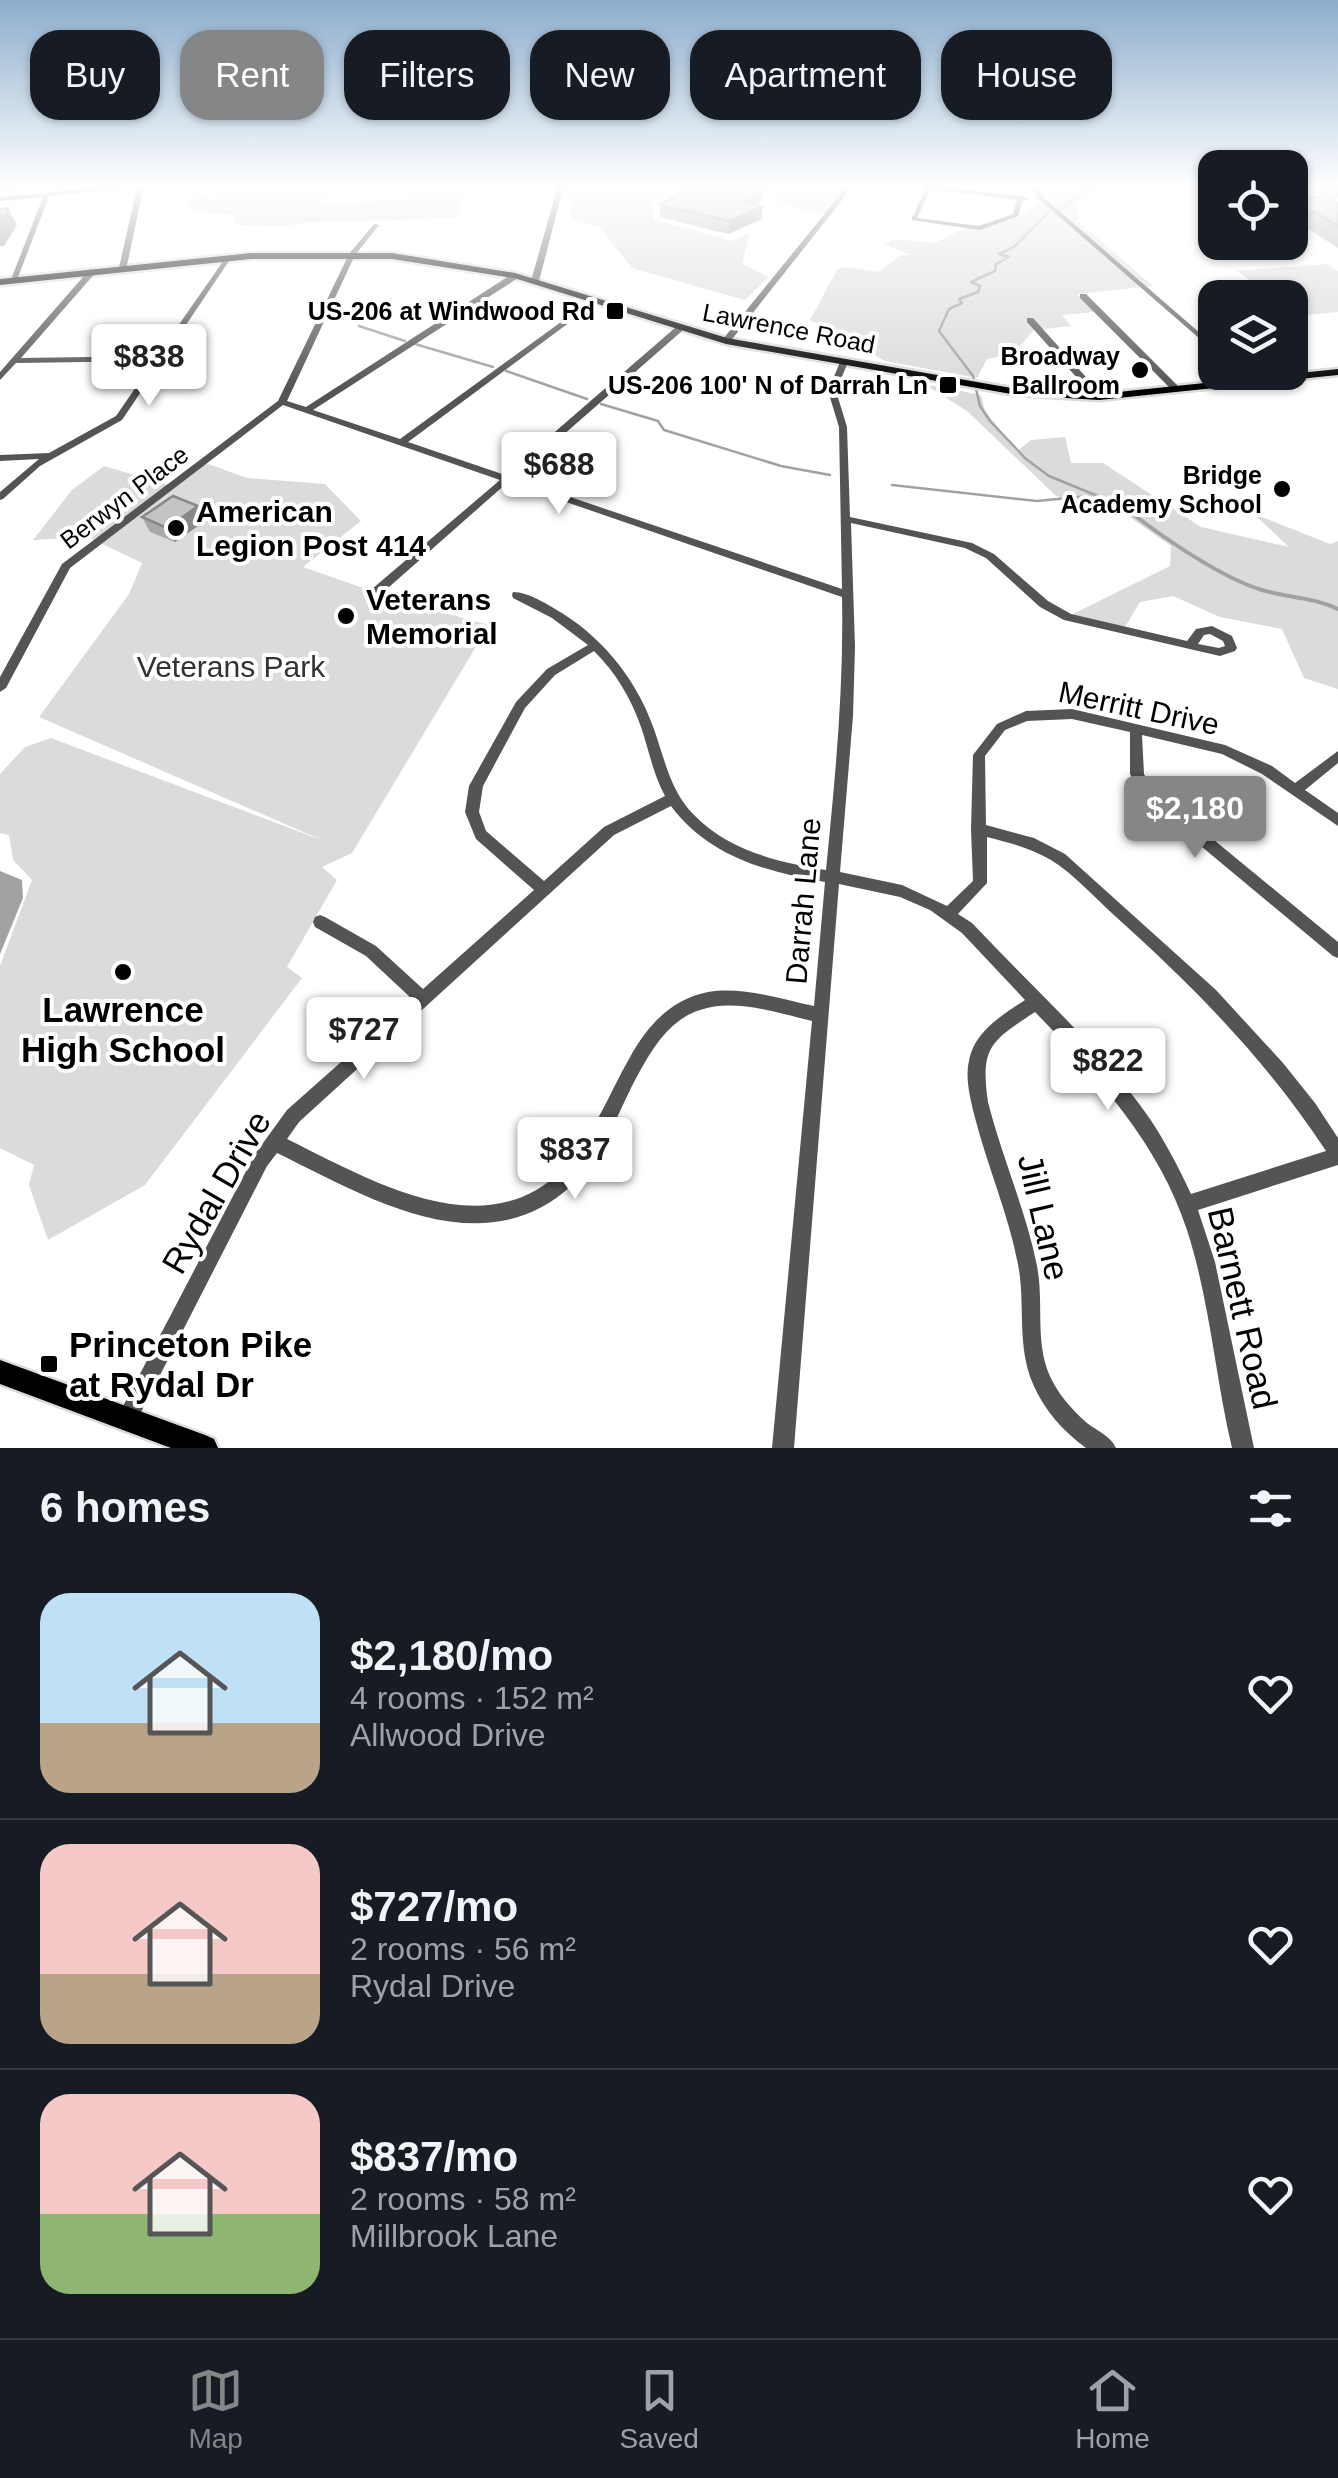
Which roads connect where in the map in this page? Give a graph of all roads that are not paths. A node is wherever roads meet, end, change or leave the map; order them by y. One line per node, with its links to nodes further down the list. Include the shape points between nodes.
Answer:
1 (24, 253): 11 (street)
2 (126, 253): 8 (street)
3 (543, 253): 12 (street)
4 (797, 253): 19 (street)
5 (1103, 253): 18 (street)
6 (352, 254): 7 (main road, Lawrence Road); 10 (main road, Lawrence Road); 29 (street, Berwyn Place)
7 (228, 258): 8 (main road, Lawrence Road); 20 (street)
8 (123, 268): 9 (main road, Lawrence Road)
9 (92, 271): 11 (main road, Lawrence Road); 21 (street)
10 (515, 276): 12 (main road, Lawrence Road); 30 (street)
11 (13, 280): 13 (main road, Lawrence Road)
12 (535, 281): 15 (main road, Lawrence Road)
13 (0, 282)
14 (1083, 296): 27 (street)
15 (594, 300): 17 (main road, Lawrence Road); 31 (street)
16 (1030, 320): 28 (street)
17 (680, 328): 19 (main road, Lawrence Road); 34 (street)
18 (1198, 335)
19 (726, 341): 22 (main road, Lawrence Road)
20 (160, 358): 21 (street); 32 (street, via 115,422)
21 (14, 360): 25 (street)
22 (844, 362): 28 (main road, Lawrence Road, via 1037,395); 36 (street, Darrah Lane, via 832,391 843,428)
23 (1338, 372): 24 (main road, Lawrence Road)
24 (1308, 375)
25 (0, 377)
26 (1198, 387): 27 (main road, Lawrence Road)
27 (1176, 389): 28 (main road, Lawrence Road)
28 (1100, 396)
29 (282, 402): 30 (street); 42 (street, Berwyn Place, via 66,566)
30 (307, 410): 31 (street)
31 (402, 442): 34 (street)
32 (52, 456): 33 (street); 35 (street)
33 (0, 458)
34 (505, 477): 37 (street); 39 (street)
35 (0, 497)
36 (845, 519): 39 (street, Darrah Lane); 41 (street, via 968,545 1068,617)
37 (376, 592)
38 (516, 595): 40 (street, via 566,620)
39 (848, 595): 49 (street, Darrah Lane, via 848,703)
40 (596, 645): 46 (street, via 633,694); 50 (street, via 528,693 472,800 481,835)
41 (1190, 646)
42 (0, 688)
43 (1136, 728): 45 (street, Merritt Drive, via 1225,750); 48 (street, Merritt Drive, via 1057,712 1001,726 978,755); 53 (street, via 1138,774 1147,793)
44 (1338, 756): 45 (street)
45 (1296, 789): 47 (street, Merritt Drive)
46 (672, 799): 49 (street, Barnett Road, via 698,828 733,851 780,869); 50 (street, Rydal Drive, via 609,831)
47 (1338, 820)
48 (978, 829): 51 (street, Merritt Drive, via 980,884); 58 (street, via 1060,858 1225,1006 1291,1083)
49 (833, 877): 51 (street, Barnett Road, via 910,891); 56 (street, Darrah Lane)
50 (544, 890): 54 (street, Rydal Drive)
51 (949, 912): 55 (street, Barnett Road)
52 (320, 922): 54 (street, via 371,952)
53 (1338, 951)
54 (422, 998): 57 (street, Rydal Drive, via 318,1091)
55 (1036, 1002): 59 (street, Barnett Road, via 1134,1108); 64 (street, Jill Lane, via 989,1036 977,1058 976,1085 1024,1250 1034,1362 1057,1407)
56 (820, 1015): 57 (street, via 724,998 675,1014 650,1038 578,1165 550,1193 508,1213 423,1208); 63 (street, Darrah Lane)
57 (273, 1142): 61 (street, Rydal Drive)
58 (1338, 1155): 59 (street)
59 (1188, 1204): 65 (street, Barnett Road)
60 (0, 1372): 61 (main road)
61 (127, 1419): 62 (main road)
62 (205, 1448)
63 (783, 1448)
64 (1105, 1448)
65 (1242, 1448)

